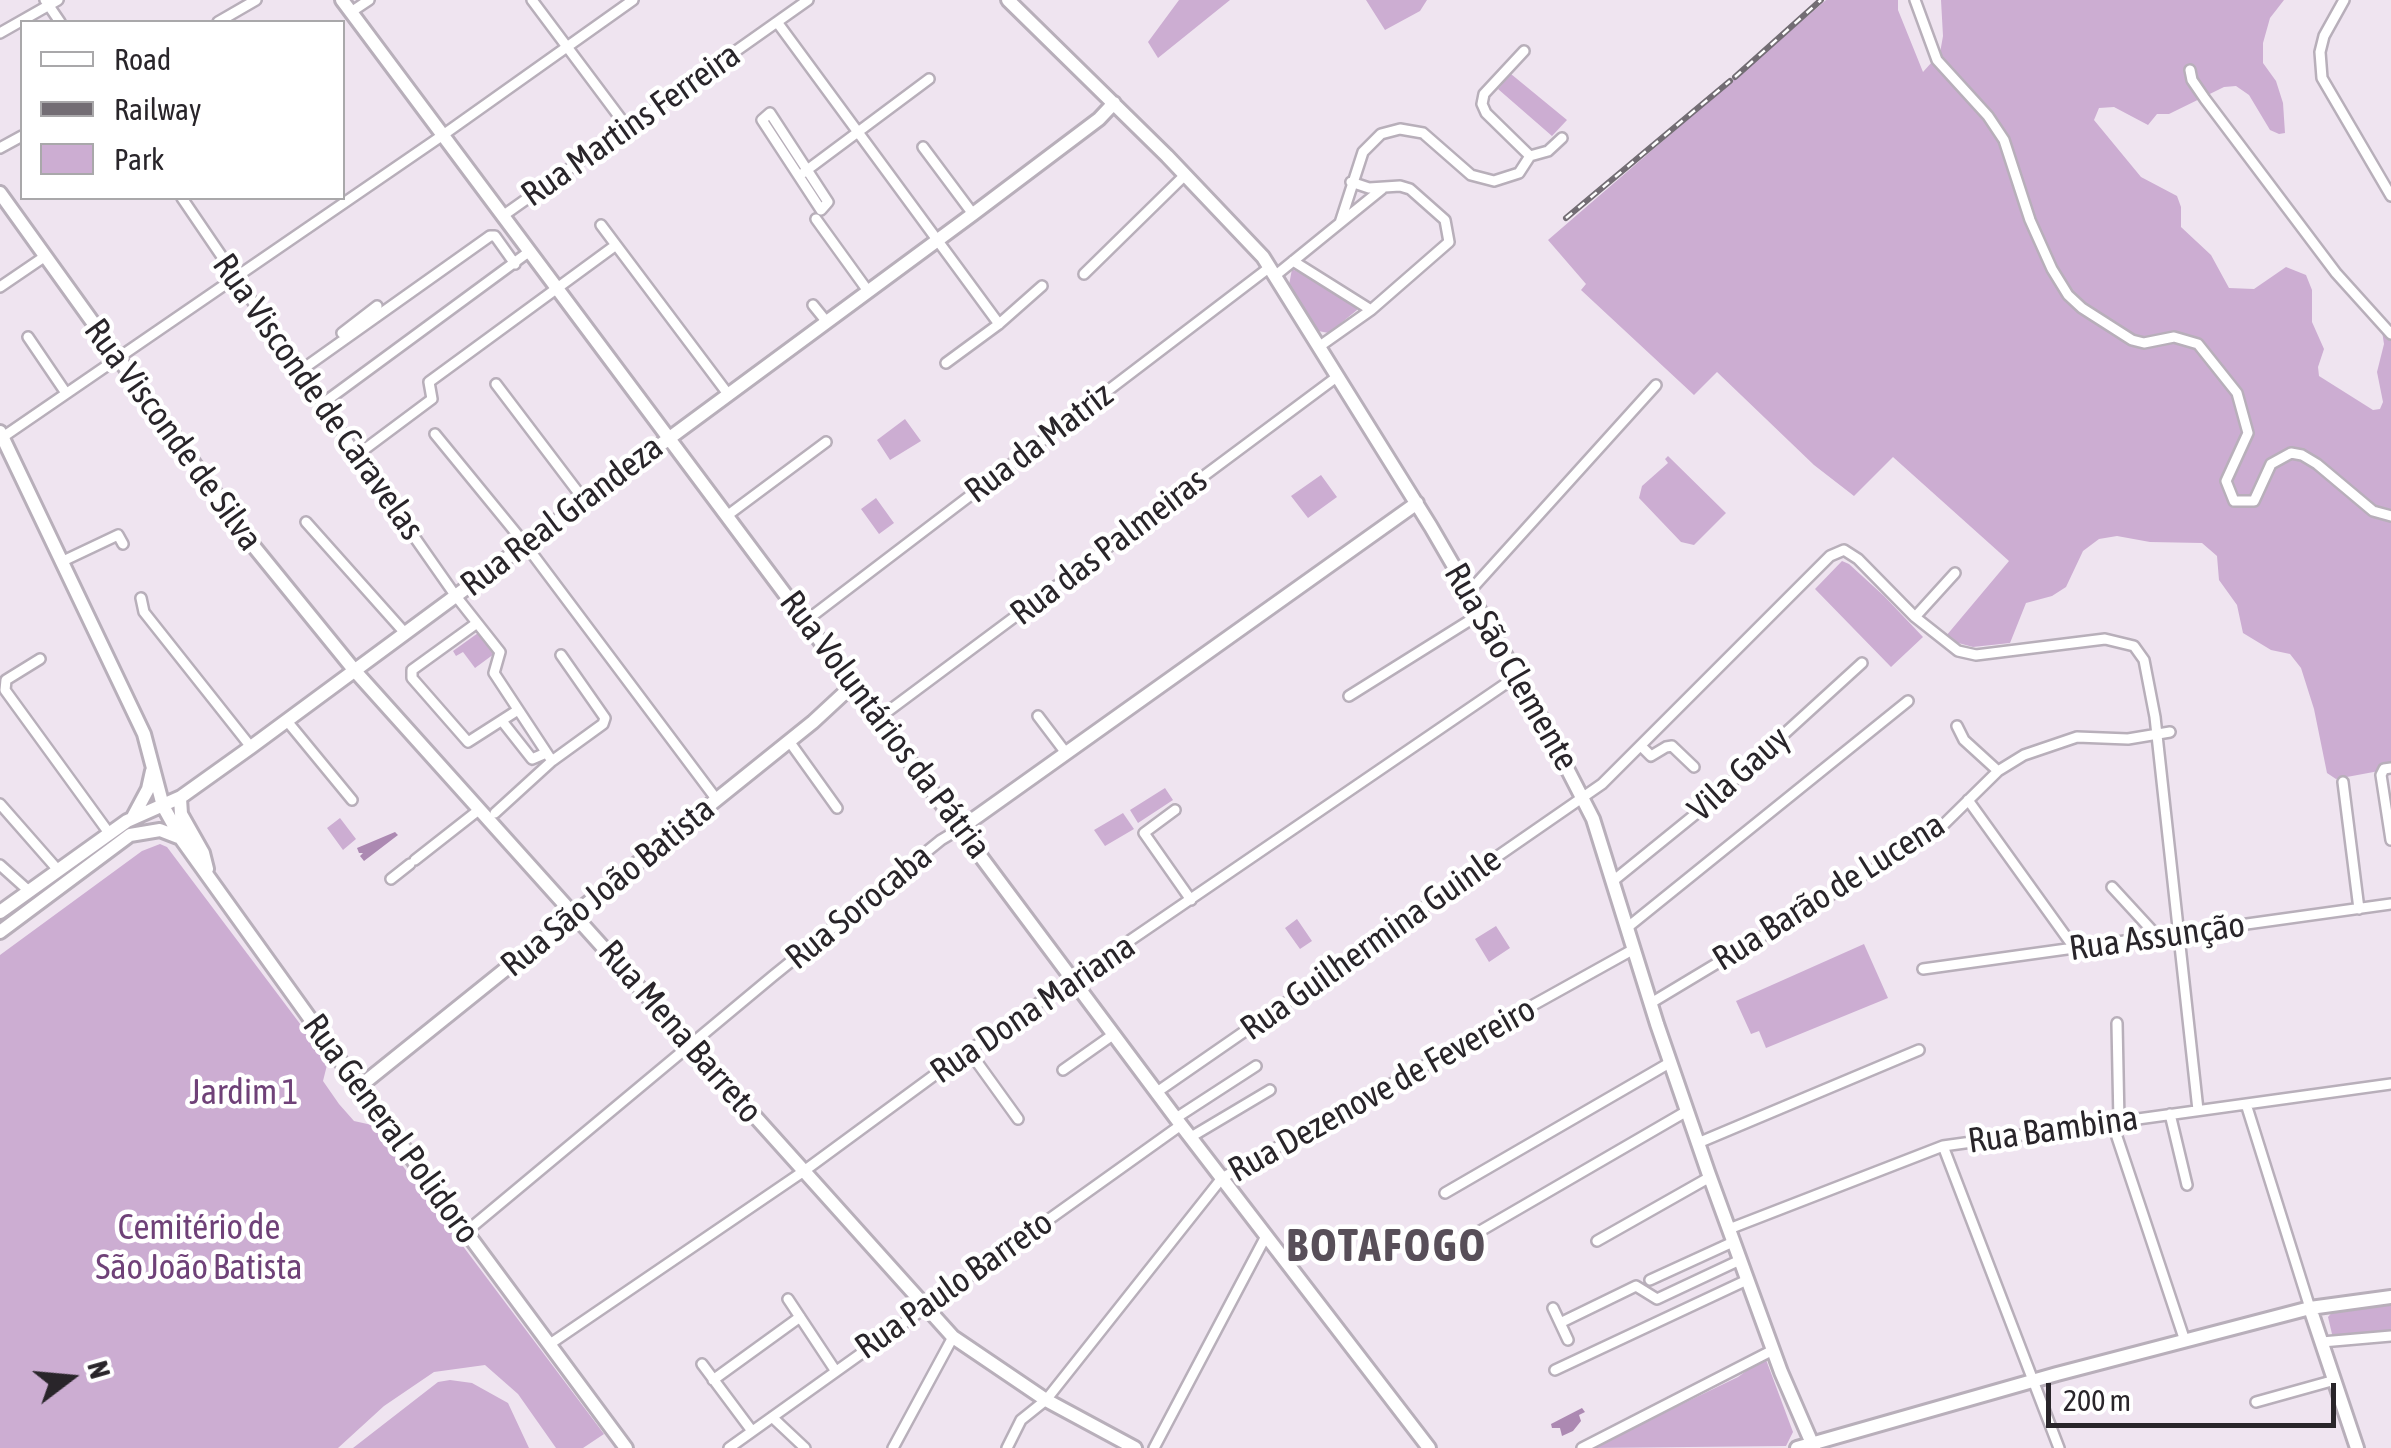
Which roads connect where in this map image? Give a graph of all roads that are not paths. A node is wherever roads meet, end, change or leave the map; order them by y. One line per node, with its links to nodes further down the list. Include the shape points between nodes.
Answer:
1 (256, 0): 12 (street)
2 (369, 0): 10 (street)
3 (532, 0): 14 (street)
4 (633, 0): 14 (street)
5 (808, 0): 13 (street, Rua Martins Ferreira)
6 (1008, 0): 18 (main road, Rua São Clemente)
7 (1915, 0): 76 (street, via 1944,70 1997,127 2030,220 2068,295 2132,340 2174,337 2198,344 2237,393 2248,433 2226,481 2234,500 2254,501 2272,464 2291,453 2317,464 2373,511)
8 (2344, 0): 31 (street, via 2324,36 2322,78)
9 (51, 2): 11 (street)
10 (347, 6): 21 (main road, Rua Voluntários da Pátria)
11 (21, 20)
12 (221, 20)
13 (776, 22): 19 (street, Rua Martins Ferreira); 20 (street)
14 (566, 46): 19 (street); 21 (street)
15 (1524, 50): 24 (street, via 1482,104)
16 (2190, 70): 56 (street, via 2204,100)
17 (929, 79): 20 (street)
18 (1114, 103): 26 (main road, Rua São Clemente); 33 (main road, Rua Real Grandeza)
19 (627, 127): 34 (street, Rua Martins Ferreira)
20 (860, 131): 25 (street); 38 (street)
21 (443, 135): 34 (main road, Rua Voluntários da Pátria); 47 (street)
22 (1562, 138): 24 (street)
23 (923, 147): 33 (street)
24 (1530, 156): 28 (street, via 1512,178 1479,179 1423,133 1400,129 1372,141)
25 (808, 170): 27 (street); 27 (street, via 828,204 819,209); 27 (street, via 773,114 762,119)
26 (1185, 175): 44 (main road, Rua São Clemente); 45 (street)
27 (798, 177)
28 (1351, 182): 29 (street); 36 (street)
29 (1384, 188): 36 (street, Rua da Matriz); 53 (street, via 1410,188 1438,212 1450,235 1445,248)
30 (0, 192): 41 (main road, Rua Visconde de Silva)
31 (2391, 196)
32 (183, 200): 47 (street, Rua Visconde de Caravelas)
33 (973, 214): 38 (main road, Rua Real Grandeza)
34 (504, 216): 40 (main road, Rua Voluntários da Pátria)
35 (816, 219): 51 (street)
36 (1340, 224): 42 (street, Rua da Matriz)
37 (601, 225): 39 (street)
38 (942, 244): 51 (main road, Rua Real Grandeza); 55 (street)
39 (616, 245): 50 (street); 66 (street)
40 (530, 252): 43 (street); 50 (main road, Rua Voluntários da Pátria)
41 (44, 257): 49 (street); 59 (main road, Rua Visconde de Silva)
42 (1293, 261): 44 (street, Rua da Matriz); 53 (street)
43 (515, 264): 61 (street, via 490,236); 67 (street)
44 (1273, 271): 58 (main road, Rua São Clemente); 87 (street, Rua da Matriz)
45 (1084, 274)
46 (420, 276): 61 (street)
47 (235, 277): 59 (street); 61 (street, Rua Visconde de Caravelas)
48 (1042, 286): 55 (street)
49 (0, 287)
50 (559, 289): 70 (main road, Rua Voluntários da Pátria); 72 (street, via 429,382 432,399)
51 (868, 291): 54 (main road, Rua Real Grandeza)
52 (813, 305): 54 (street)
53 (1371, 310): 58 (street)
54 (826, 321): 66 (main road, Rua Real Grandeza)
55 (998, 324): 60 (street)
56 (2391, 334)
57 (28, 337): 65 (street)
58 (1320, 346): 62 (main road, Rua São Clemente)
59 (116, 358): 65 (street); 93 (main road, Rua Visconde de Silva)
60 (946, 363)
61 (298, 368): 67 (street, Rua Visconde de Caravelas)
62 (1338, 376): 74 (main road, Rua São Clemente); 100 (street, Rua das Palmeiras)
63 (496, 384): 73 (street)
64 (1656, 385): 82 (street)
65 (66, 393): 68 (street)
66 (728, 394): 70 (main road, Rua Real Grandeza)
67 (322, 404): 72 (street, Rua Visconde de Caravelas)
68 (1, 434): 80 (main road, Rua General Polidoro)
69 (435, 434): 79 (street)
70 (669, 436): 73 (main road, Rua Real Grandeza); 75 (main road, Rua Voluntários da Pátria)
71 (826, 442): 75 (street)
72 (358, 456): 83 (street, Rua Visconde de Caravelas)
73 (584, 500): 79 (main road, Rua Real Grandeza)
74 (1417, 504): 82 (main road, Rua São Clemente); 109 (main road, Rua Sorocaba)
75 (728, 515): 87 (main road, Rua Voluntários da Pátria)
76 (2391, 516)
77 (306, 522): 89 (street)
78 (123, 544): 80 (street, via 118,535)
79 (525, 544): 83 (main road, Rua Real Grandeza); 119 (street)
80 (61, 562): 111 (main road, Rua General Polidoro)
81 (1955, 573): 86 (street)
82 (1468, 593): 85 (main road, Rua São Clemente)
83 (456, 595): 88 (street, Rua Visconde de Caravelas); 89 (main road, Rua Real Grandeza)
84 (142, 598): 108 (street, via 144,612)
85 (1480, 614): 94 (main road, Rua São Clemente); 96 (street)
86 (1914, 617): 105 (street, via 1958,652 1976,655 2104,639 2134,646 2144,660); 107 (street, Rua Guilhermina Guinle, via 1848,552 1833,554)
87 (807, 620): 95 (main road, Rua Voluntários da Pátria)
88 (477, 623): 98 (street, Rua Visconde de Caravelas, via 500,652 494,674); 101 (street, via 410,674 464,741)
89 (405, 632): 93 (main road, Rua Real Grandeza)
90 (561, 655): 110 (street, via 606,718)
91 (40, 659): 129 (street, via 6,680 5,690)
92 (1862, 662): 136 (street, Vila Gauy)
93 (355, 671): 102 (main road, Rua Real Grandeza); 123 (main road, Rua Mena Barreto)
94 (1518, 676): 116 (main road, Rua São Clemente); 139 (street, Rua Dona Mariana)
95 (854, 684): 100 (main road, Rua Voluntários da Pátria); 106 (main road, Rua São João Batista)
96 (1349, 696)
97 (1908, 701): 144 (street)
98 (518, 710): 101 (street); 110 (street)
99 (1038, 716): 109 (street)
100 (879, 718): 128 (main road, Rua Voluntários da Pátria)
101 (502, 720): 110 (street, via 532,759)
102 (286, 721): 108 (main road, Rua Real Grandeza); 118 (street)
103 (1957, 726): 114 (street)
104 (2170, 732): 105 (street, Rua Barão de Lucena)
105 (2156, 736): 114 (street, Rua Barão de Lucena, via 2064,740); 146 (street)
106 (790, 741): 119 (main road, Rua São João Batista); 124 (street)
107 (1641, 746): 112 (street, via 1651,756 1672,746); 116 (street, Rua Guilhermina Guinle)
108 (251, 747): 117 (main road, Rua Real Grandeza)
109 (1066, 753): 128 (main road, Rua Sorocaba)
110 (549, 757): 126 (street)
111 (153, 764): 122 (main road, Rua General Polidoro); 127 (main road)
112 (1694, 768)
113 (2391, 768): 131 (street, via 2382,775)
114 (1998, 771): 120 (street, Rua Barão de Lucena)
115 (2342, 782): 141 (street)
116 (1584, 796): 136 (main road, Rua São Clemente); 164 (street, Rua Guilhermina Guinle)
117 (180, 798): 122 (main road, Rua Real Grandeza); 134 (main road)
118 (352, 800)
119 (716, 800): 143 (main road, Rua São João Batista)
120 (1968, 800): 149 (street); 152 (street, Rua Barão de Lucena, via 1936,831)
121 (0, 804): 133 (street)
122 (164, 806): 127 (main road, Rua Real Grandeza); 130 (main road, Rua General Polidoro)
123 (480, 808): 135 (street); 143 (main road, Rua Mena Barreto)
124 (837, 808)
125 (1175, 810): 139 (street, via 1144,832)
126 (495, 812)
127 (131, 819): 129 (main road, Rua Real Grandeza)
128 (961, 828): 151 (main road, Rua Voluntários da Pátria); 155 (street, Rua Sorocaba)
129 (109, 833): 133 (main road, Rua Real Grandeza)
130 (182, 840): 134 (main road, Rua General Polidoro); 145 (main road, via 160,830 130,836)
131 (2391, 840)
132 (0, 865): 138 (street)
133 (58, 870): 138 (main road, Rua Real Grandeza)
134 (208, 877): 162 (main road, Rua General Polidoro)
135 (391, 879)
136 (1613, 881): 144 (main road, Rua São Clemente)
137 (2112, 887): 147 (street)
138 (30, 892): 142 (main road, Rua Real Grandeza)
139 (1191, 900): 151 (street, Rua Dona Mariana)
140 (2391, 904): 141 (street, Rua Assunção)
141 (2358, 909): 146 (street, Rua Assunção)
142 (0, 912)
143 (575, 913): 155 (main road, Rua Mena Barreto); 162 (main road, Rua São João Batista)
144 (1628, 927): 148 (main road, Rua São Clemente)
145 (0, 932)
146 (2179, 935): 147 (street, Rua Assunção); 167 (street)
147 (2158, 937): 149 (street, Rua Assunção)
148 (1634, 949): 152 (main road, Rua São Clemente); 179 (street, Rua Dezenove de Fevereiro)
149 (2075, 949): 150 (street, Rua Assunção)
150 (1923, 969)
151 (1074, 980): 154 (main road, Rua Voluntários da Pátria); 156 (street, Rua Dona Mariana)
152 (1651, 1002): 158 (main road, Rua São Clemente)
153 (2117, 1023): 172 (street)
154 (1114, 1034): 160 (street); 164 (main road, Rua Voluntários da Pátria)
155 (690, 1045): 177 (main road, Rua Mena Barreto); 182 (street, Rua Sorocaba)
156 (969, 1050): 170 (street); 177 (street, Rua Dona Mariana)
157 (1919, 1050): 175 (street)
158 (1671, 1062): 169 (main road, Rua São Clemente); 181 (street)
159 (1256, 1066): 166 (street, Rua Paulo Barreto)
160 (1064, 1070)
161 (2391, 1084): 165 (street, Rua Bambina)
162 (359, 1087): 182 (main road, Rua General Polidoro)
163 (1270, 1090): 173 (street)
164 (1158, 1092): 171 (main road, Rua Voluntários da Pátria)
165 (2246, 1104): 167 (street, Rua Bambina); 194 (street)
166 (1190, 1106): 171 (street, Rua Paulo Barreto); 173 (street)
167 (2198, 1110): 168 (street, Rua Bambina)
168 (2170, 1114): 172 (street, Rua Bambina); 180 (street)
169 (1681, 1115): 175 (main road, Rua São Clemente); 185 (street)
170 (1018, 1120)
171 (1178, 1121): 174 (main road, Rua Voluntários da Pátria); 192 (street, Rua Paulo Barreto)
172 (2115, 1122): 176 (street, Rua Bambina); 200 (street)
173 (1205, 1128): 174 (street)
174 (1191, 1138): 179 (main road, Rua Voluntários da Pátria)
175 (1698, 1143): 178 (main road, Rua São Clemente)
176 (1943, 1146): 184 (street, Rua Bambina); 209 (street)
177 (804, 1171): 192 (main road, Rua Mena Barreto); 202 (street, Rua Dona Mariana)
178 (1710, 1176): 184 (main road, Rua São Clemente); 186 (street)
179 (1222, 1178): 183 (main road, Rua Voluntários da Pátria); 210 (street, Rua Dezenove de Fevereiro)
180 (2187, 1185)
181 (1445, 1193)
182 (467, 1231): 202 (main road, Rua General Polidoro)
183 (1266, 1236): 221 (street); 222 (main road, Rua Voluntários da Pátria)
184 (1731, 1236): 187 (main road, Rua São Clemente); 188 (street, Rua Bambina)
185 (1463, 1241)
186 (1598, 1242)
187 (1740, 1260): 189 (main road, Rua São Clemente); 196 (street, via 1657,1299 1636,1286)
188 (1650, 1280)
189 (1748, 1280): 203 (main road, Rua São Clemente); 206 (street)
190 (2391, 1297): 194 (main road)
191 (788, 1300): 195 (street)
192 (925, 1305): 197 (main road, Rua Mena Barreto); 205 (street, Rua Paulo Barreto)
193 (1553, 1308): 196 (street)
194 (2310, 1308): 200 (main road); 201 (main road)
195 (800, 1318): 205 (street); 207 (street)
196 (1560, 1323): 199 (street)
197 (953, 1336): 210 (main road, Rua Mena Barreto); 218 (street)
198 (2391, 1336): 201 (street)
199 (1568, 1340)
200 (2185, 1340): 209 (main road)
201 (2322, 1342): 208 (main road)
202 (550, 1344): 215 (main road, Rua General Polidoro)
203 (1773, 1350): 214 (main road, Rua São Clemente); 223 (street)
204 (702, 1364): 207 (street)
205 (835, 1370): 212 (street, Rua Paulo Barreto)
206 (1555, 1370)
207 (713, 1380): 213 (street)
208 (2335, 1380): 211 (street); 226 (main road)
209 (2032, 1381): 214 (main road); 225 (street)
210 (1046, 1400): 219 (street, Rua Dezenove de Fevereiro, via 1020,1420); 220 (main road, Rua Mena Barreto)
211 (2256, 1402)
212 (772, 1416): 213 (street, Rua Paulo Barreto); 217 (street)
213 (752, 1431): 216 (street, Rua Paulo Barreto)
214 (1813, 1446): 224 (main road)
215 (626, 1448)
216 (728, 1448)
217 (805, 1448)
218 (892, 1448)
219 (1006, 1448)
220 (1136, 1448)
221 (1154, 1448)
222 (1430, 1448)
223 (1582, 1448)
224 (1797, 1448)
225 (2059, 1448)
226 (2357, 1448)

